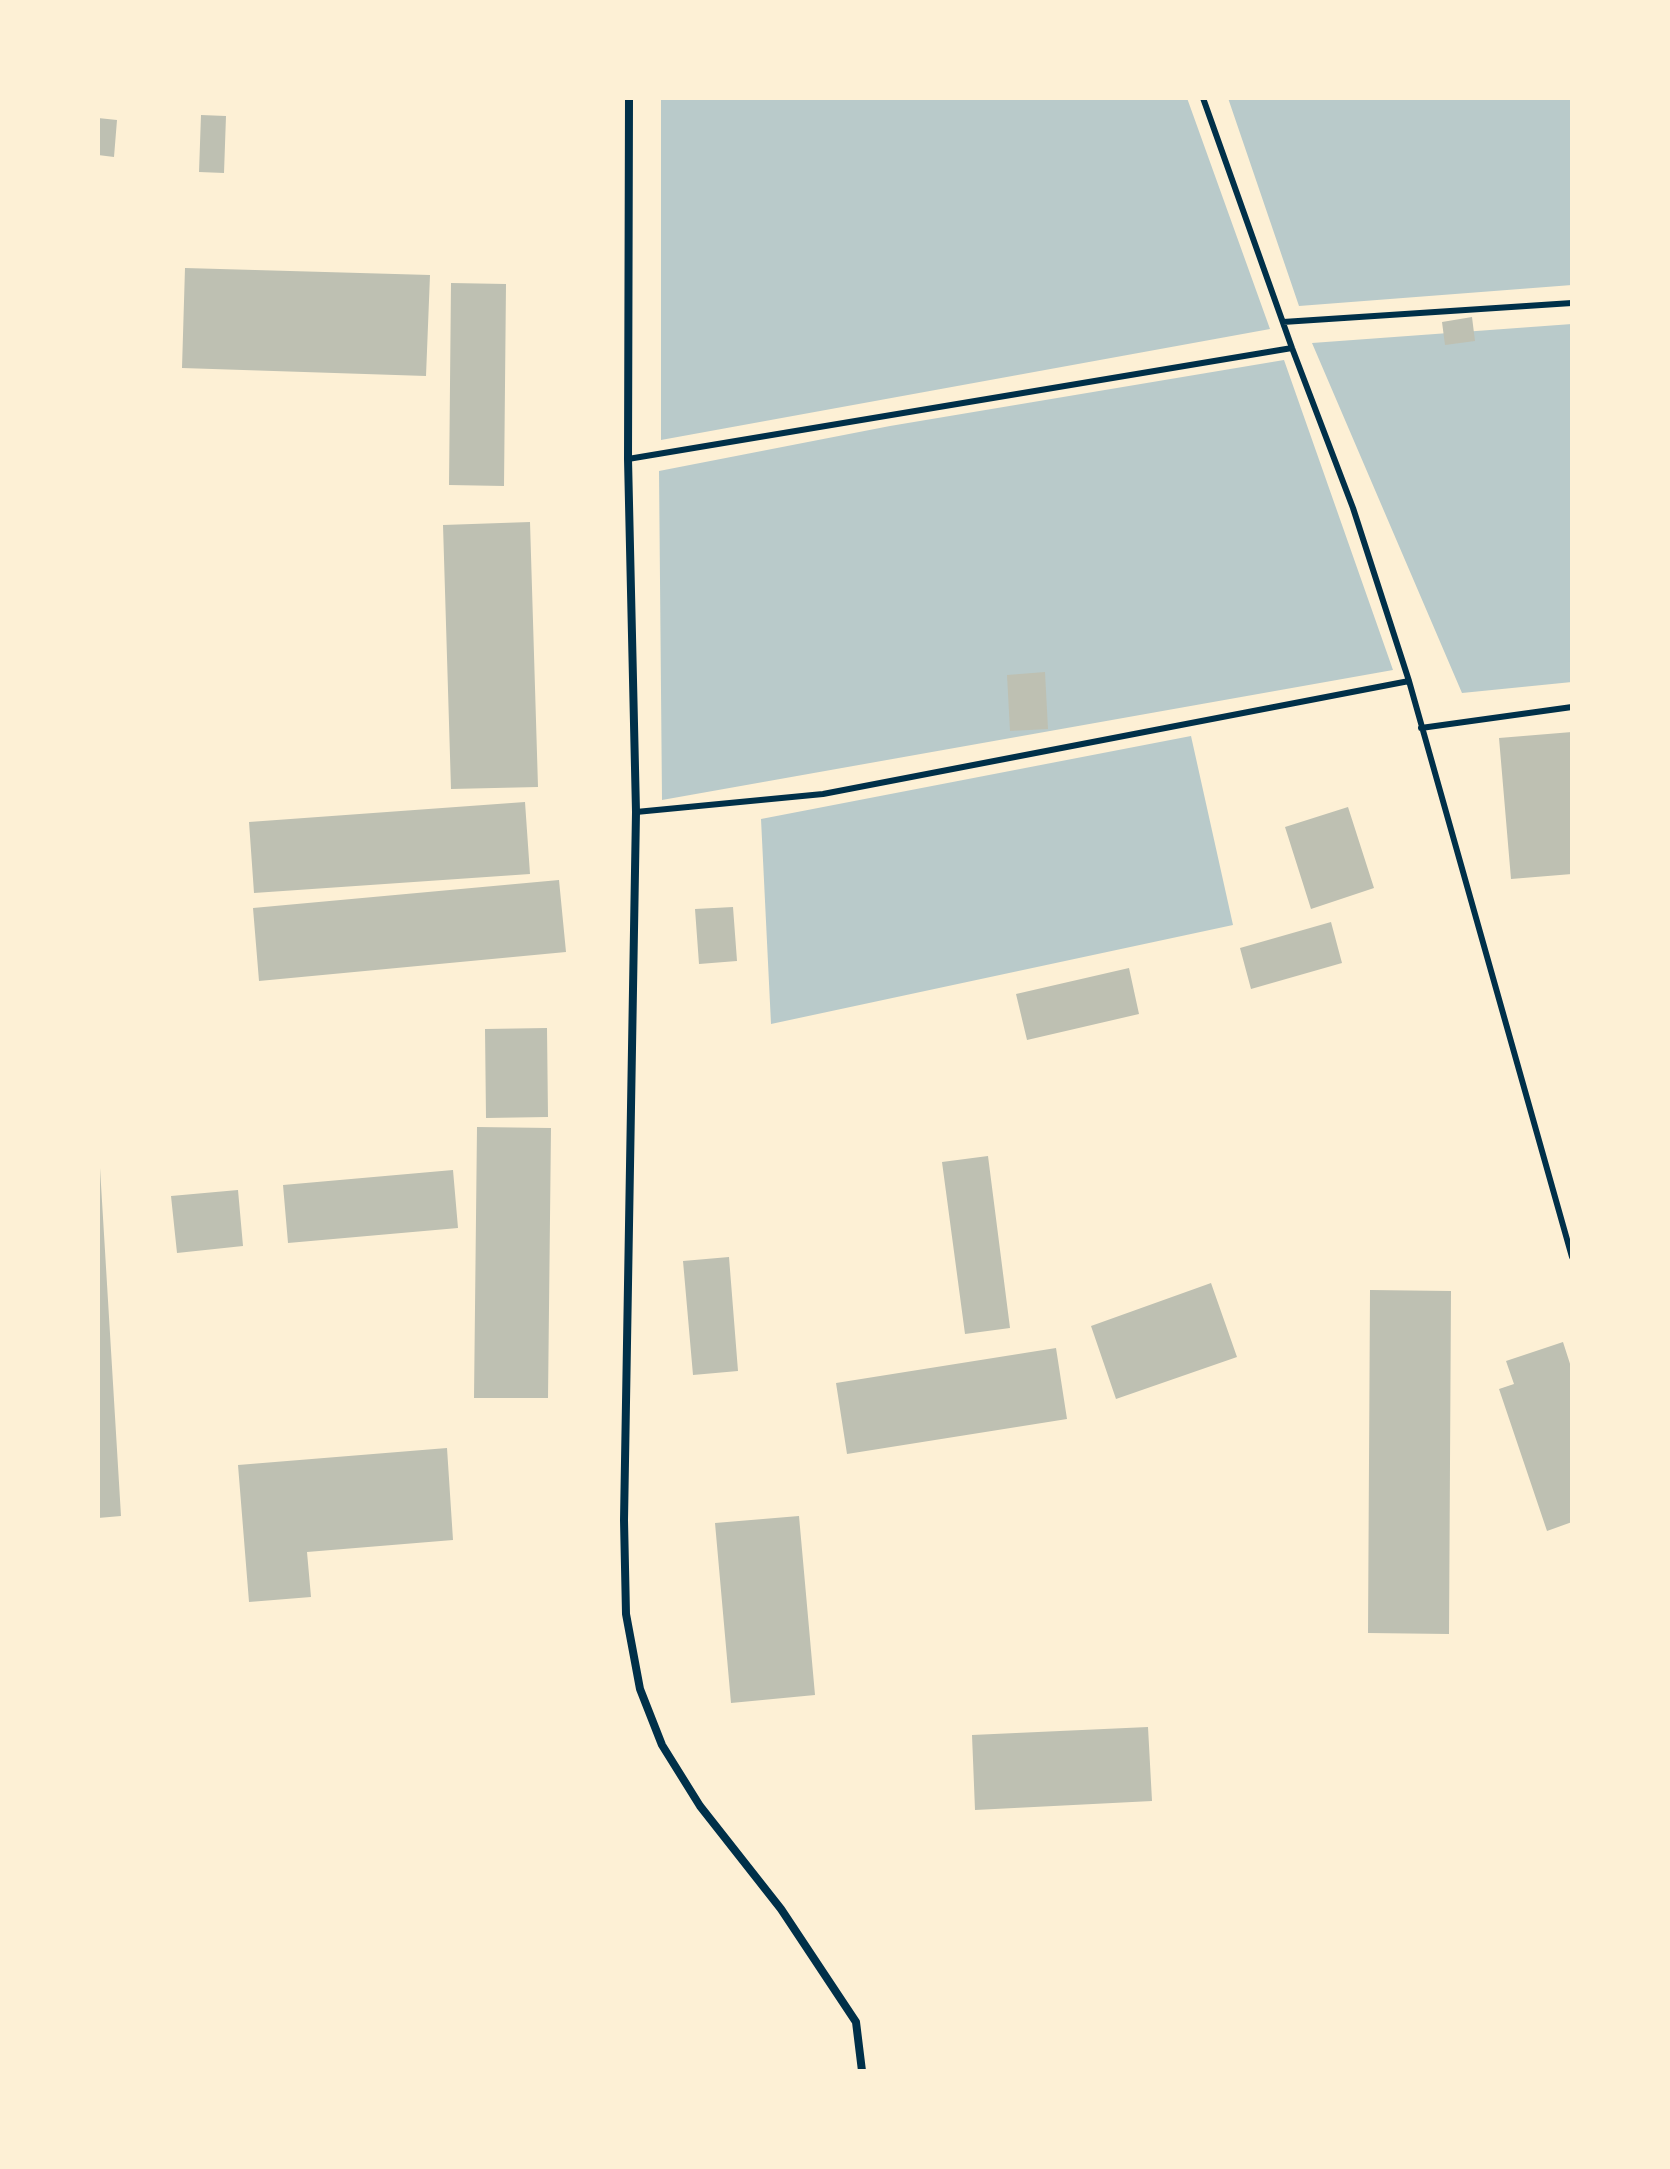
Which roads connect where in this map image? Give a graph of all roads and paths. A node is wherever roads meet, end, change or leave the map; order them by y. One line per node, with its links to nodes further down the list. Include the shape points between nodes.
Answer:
1 (629, 98): 6 (street)
2 (1203, 98): 4 (lane)
3 (1572, 303): 4 (lane)
4 (1283, 322): 5 (lane)
5 (1292, 348): 6 (lane); 7 (lane, via 1353,508)
6 (628, 459): 10 (street)
7 (1409, 681): 9 (lane); 10 (lane, via 823,794)
8 (1572, 707): 9 (lane)
9 (1421, 728): 11 (lane)
10 (636, 812): 12 (street, via 626,1614 640,1689 662,1745 856,2022)
11 (1572, 1257)
12 (862, 2071)

